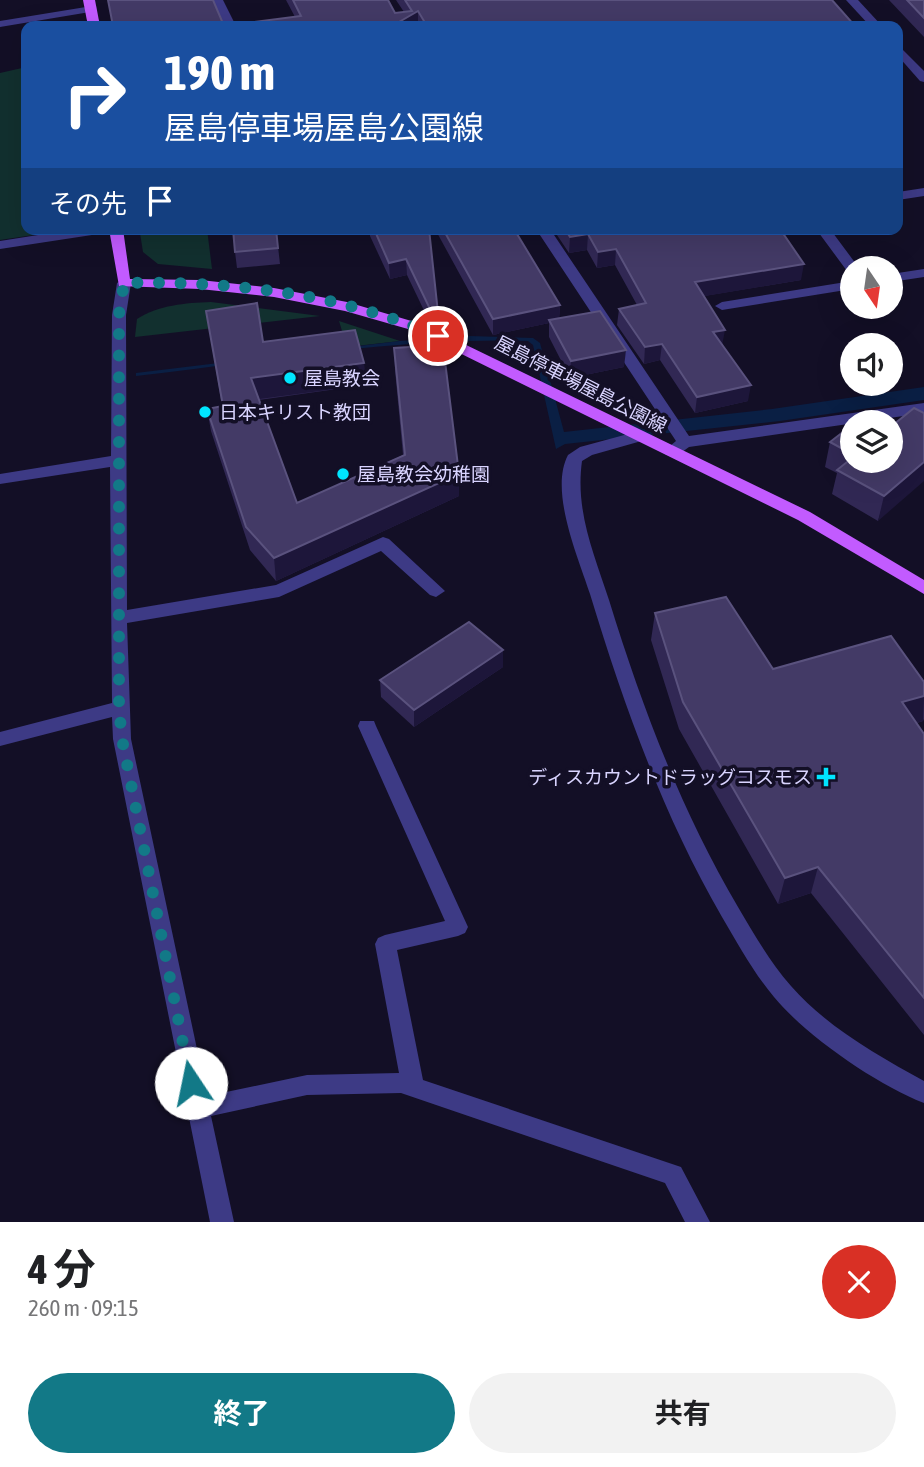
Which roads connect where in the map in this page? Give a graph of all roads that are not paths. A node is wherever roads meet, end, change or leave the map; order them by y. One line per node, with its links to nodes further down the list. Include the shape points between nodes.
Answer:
1 (217, 0): 5 (street)
2 (852, 0): 6 (street)
3 (93, 3): 4 (main road); 7 (street)
4 (94, 21)
5 (228, 21)
6 (871, 21)
7 (0, 24)
8 (903, 55): 9 (street)
9 (924, 78)
10 (924, 192): 11 (street)
11 (903, 195)
12 (66, 235): 16 (street)
13 (117, 235): 20 (main road)
14 (547, 235): 25 (street)
15 (827, 235): 17 (street)
16 (0, 245)
17 (843, 256)
18 (924, 273): 19 (street)
19 (903, 276)
20 (124, 283): 24 (main road, 屋島停車場屋島公園線, via 280,291 376,313 457,344); 26 (street, via 119,314)
21 (840, 287): 22 (street)
22 (722, 306)
23 (921, 410): 25 (street)
24 (639, 436): 25 (main road, 屋島停車場屋島公園線); 35 (street, via 586,451 574,459 570,494 610,637 680,817 714,886 787,998 866,1060)
25 (678, 446): 28 (main road, 屋島停車場屋島公園線)
26 (118, 460): 27 (street); 30 (street)
27 (0, 479)
28 (924, 588)
29 (436, 591): 30 (street, via 383,543 279,591)
30 (118, 618): 31 (street)
31 (119, 708): 33 (street); 36 (street)
32 (367, 726): 34 (street, via 458,927 385,944)
33 (0, 739)
34 (413, 1087): 36 (street, via 401,1083 307,1085); 38 (street, via 673,1175)
35 (924, 1093)
36 (197, 1109): 37 (street)
37 (222, 1222)
38 (698, 1222)

